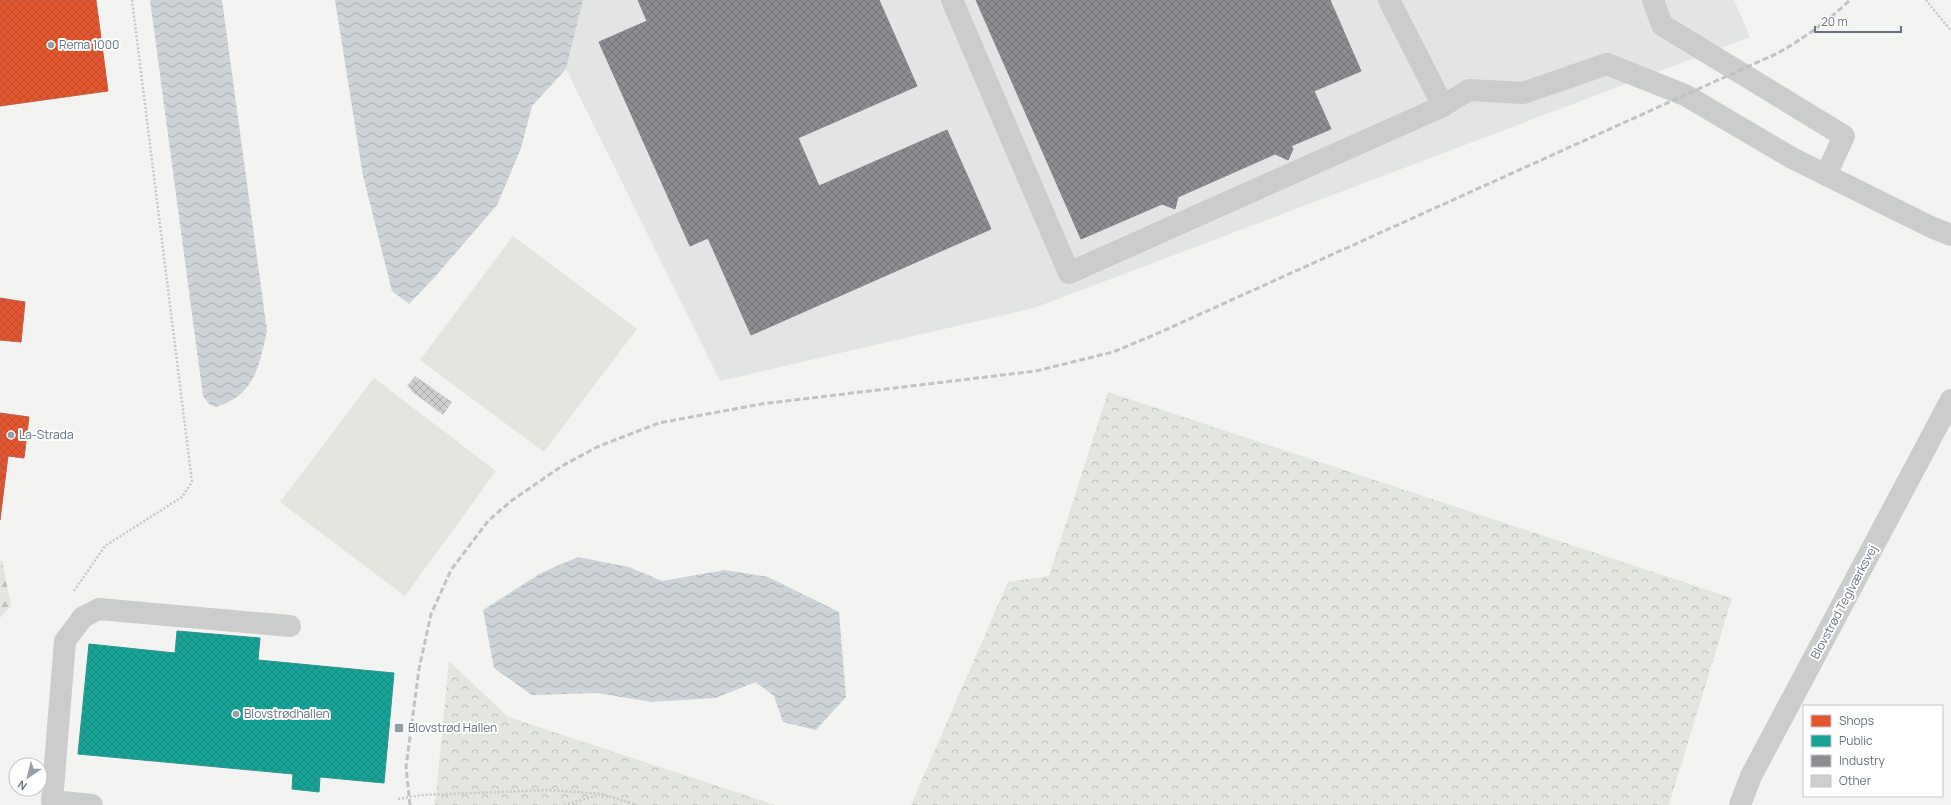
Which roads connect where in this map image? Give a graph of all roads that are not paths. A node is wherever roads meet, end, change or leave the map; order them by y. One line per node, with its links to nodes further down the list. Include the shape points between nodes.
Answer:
1 (952, 0): 4 (street, via 1069,272)
2 (1389, 0): 4 (street)
3 (1652, 0): 5 (street, via 1662,24 1844,136)
4 (1443, 106): 5 (street, via 1469,90 1523,93 1608,64 1685,95)
5 (1826, 175): 6 (street)
6 (1951, 235)
7 (1951, 400): 10 (street, Blovstrød Teglværksvej, via 1751,776)
8 (290, 626): 9 (street, via 98,609 83,617 65,641 52,801)
9 (92, 805)
10 (1740, 805)

